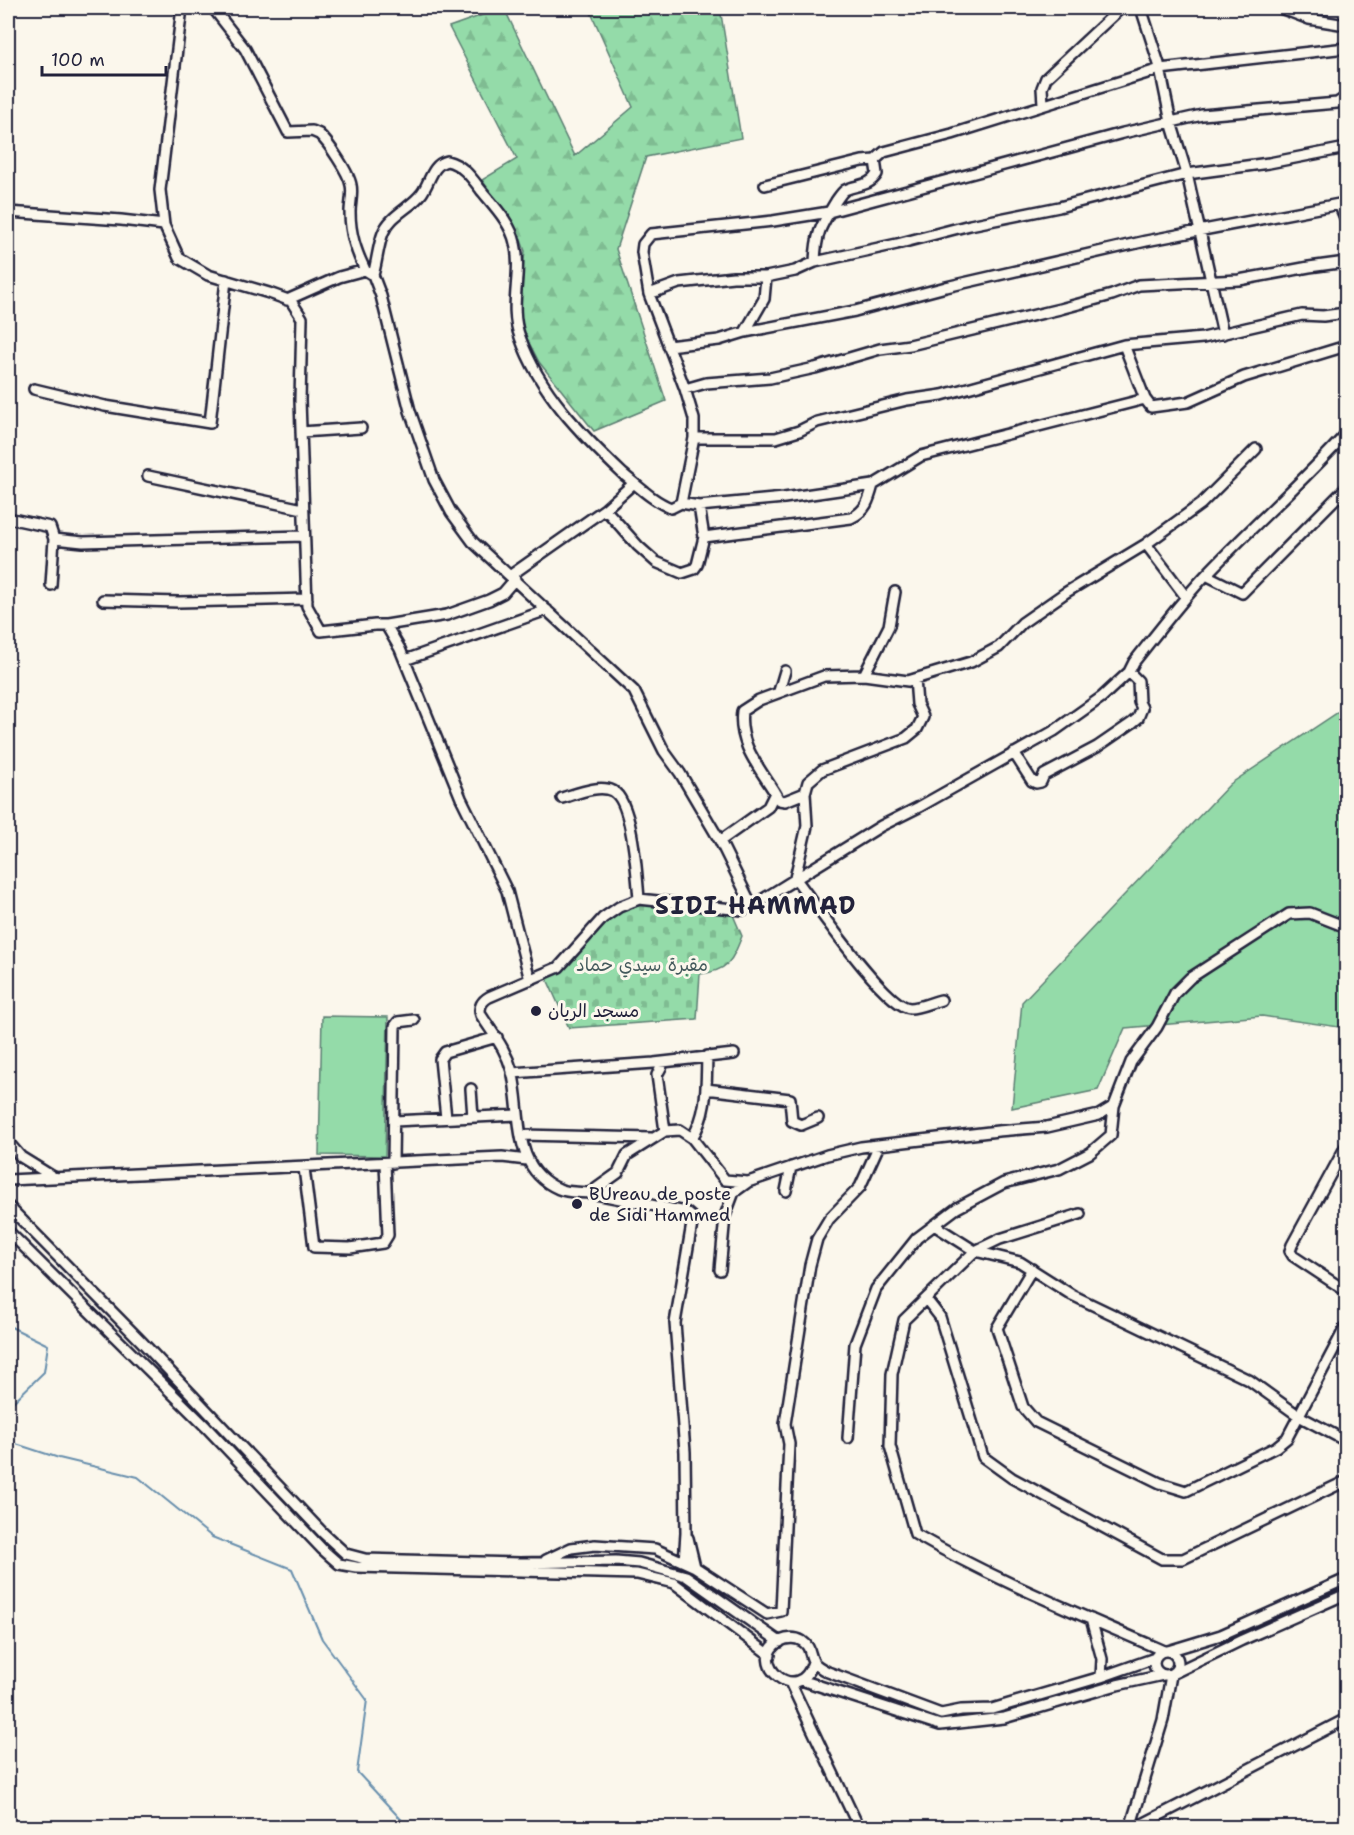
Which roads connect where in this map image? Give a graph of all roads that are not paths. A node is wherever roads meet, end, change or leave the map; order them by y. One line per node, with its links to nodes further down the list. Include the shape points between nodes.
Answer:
1 (180, 8): 20 (street, via 160,190)
2 (213, 8): 24 (street, via 245,49 288,132 319,134 349,178 352,236 356,252)
3 (1121, 8): 10 (street, via 1046,78)
4 (1141, 8): 8 (street)
5 (1280, 8): 6 (street, via 1310,19)
6 (1347, 25)
7 (1347, 48): 8 (street)
8 (1160, 69): 10 (street); 11 (street)
9 (1347, 97): 11 (street, via 1337,103)
10 (1043, 104): 13 (street, via 884,152)
11 (1171, 122): 14 (street); 18 (street)
12 (1347, 148): 14 (street, via 1269,164)
13 (875, 160): 15 (street); 18 (street, via 877,174 873,181 845,190)
14 (1187, 174): 21 (street); 22 (street)
15 (765, 185)
16 (1343, 201): 19 (street); 21 (street)
17 (8, 212): 20 (street)
18 (829, 212): 22 (street, via 818,233); 28 (street, via 651,234 642,244)
19 (1347, 220)
20 (164, 225): 26 (street, via 179,258 208,276)
21 (1200, 230): 27 (street); 31 (street, via 855,311)
22 (815, 262): 25 (street)
23 (1347, 262): 27 (street)
24 (369, 272): 29 (street, via 339,278); 45 (street, via 387,226 416,199 437,165 447,161 463,168 500,214 515,240 514,303 519,334 530,363 590,443); 58 (street, via 381,296 410,411 434,480 473,542)
25 (766, 277): 28 (street, via 679,283); 31 (street, via 764,299)
26 (226, 280): 29 (street); 36 (street, via 210,423 105,406)
27 (1211, 282): 32 (street); 37 (street, via 1139,285 1060,309 880,349 815,368)
28 (650, 294): 34 (street)
29 (287, 300): 40 (street, via 302,318)
30 (1347, 312): 32 (street, via 1302,315)
31 (745, 332): 34 (street, via 719,340)
32 (1223, 334): 33 (street)
33 (1124, 345): 38 (street); 42 (street, via 942,395 817,422 776,438)
34 (668, 346): 37 (street)
35 (1347, 346): 38 (street, via 1244,377 1188,402 1150,407)
36 (34, 389)
37 (685, 389): 42 (street, via 694,419)
38 (1145, 399): 46 (street, via 921,456)
39 (361, 428): 40 (street)
40 (300, 432): 50 (street)
41 (1347, 434): 57 (street)
42 (694, 438): 48 (street)
43 (1256, 449): 56 (street, via 1202,504)
44 (148, 476): 50 (street)
45 (634, 483): 48 (street, via 662,505 671,508); 51 (street)
46 (873, 484): 49 (street); 54 (street, via 868,503 851,518)
47 (1347, 488): 57 (street, via 1242,592)
48 (681, 503): 49 (street)
49 (699, 506): 54 (street)
50 (303, 509): 53 (street)
51 (605, 509): 54 (street, via 656,562 682,573 697,565); 58 (street)
52 (8, 518): 55 (street, via 50,527)
53 (304, 536): 55 (street, via 83,542); 62 (street)
54 (704, 537)
55 (54, 539): 59 (street)
56 (1146, 544): 61 (street); 70 (street, via 1022,623 999,647 971,662)
57 (1206, 575): 61 (street)
58 (513, 577): 64 (street); 65 (street, via 503,593 489,600 447,615)
59 (51, 585)
60 (896, 592): 69 (street, via 889,626)
61 (1186, 597): 68 (street)
62 (307, 599): 63 (street); 65 (street, via 321,631)
63 (103, 600)
64 (547, 610): 66 (street); 76 (street, via 634,691 664,751)
65 (386, 626): 66 (street)
66 (405, 660): 81 (street, via 461,798 507,891)
67 (785, 671): 71 (street)
68 (1129, 672): 72 (street, via 1054,731); 72 (street, via 1138,681 1142,708 1132,723 1044,776 1041,782 1032,781)
69 (864, 675): 70 (street, via 887,680); 71 (street, via 824,676)
70 (915, 679): 74 (street, via 917,704 923,717 912,734 822,770 808,782)
71 (779, 691): 73 (street, via 749,704 740,721 748,752)
72 (1014, 753): 77 (street)
73 (775, 793): 74 (street, via 785,801); 76 (street, via 768,807)
74 (805, 793): 77 (street, via 807,826)
75 (562, 798): 78 (street, via 599,789 613,791 624,804)
76 (720, 841): 79 (street)
77 (795, 878): 79 (street); 82 (street, via 876,984 896,1003 909,1008)
78 (639, 899): 79 (street, via 742,910); 81 (street, via 603,918 562,965)
79 (752, 906)
80 (1347, 927): 91 (street, via 1310,913 1289,914 1190,978 1174,993 1157,1028 1131,1062)
81 (530, 980): 84 (street, via 483,1002 480,1015)
82 (941, 1000)
83 (414, 1020): 96 (street, via 395,1026)
84 (496, 1037): 88 (street); 94 (street, via 441,1055)
85 (734, 1054): 86 (street)
86 (707, 1056): 87 (street); 90 (street)
87 (664, 1062): 88 (street); 97 (street, via 657,1075)
88 (513, 1073): 92 (street)
89 (471, 1089): 93 (street)
90 (706, 1089): 95 (street, via 790,1099 792,1121 801,1125); 100 (street, via 700,1125)
91 (1114, 1106): 102 (street, via 1099,1115 1047,1127); 117 (street, via 1111,1135 1090,1153 1059,1168 1004,1183)
92 (517, 1114): 93 (street); 98 (street)
93 (473, 1117): 94 (street)
94 (446, 1118): 96 (street)
95 (818, 1118)
96 (394, 1121): 105 (street)
97 (664, 1131): 99 (street); 100 (street, via 680,1130)
98 (522, 1135): 99 (street); 104 (street)
99 (652, 1138): 114 (street, via 627,1155 618,1173)
100 (692, 1138): 110 (street)
101 (8, 1142): 108 (street, via 21,1157)
102 (879, 1145): 106 (street); 135 (street, via 860,1186 829,1219 817,1239 810,1264 785,1424 789,1444 781,1611 768,1614)
103 (1347, 1146): 122 (street, via 1290,1251)
104 (527, 1160): 105 (street, via 502,1157); 114 (street, via 539,1177 560,1190)
105 (389, 1163): 107 (street); 107 (street, via 387,1235 383,1243 350,1248 314,1247)
106 (791, 1167): 111 (street); 112 (street)
107 (304, 1168): 108 (street)
108 (56, 1179): 109 (street)
109 (8, 1180)
110 (725, 1180): 111 (street); 113 (street)
111 (748, 1182): 113 (street)
112 (786, 1191)
113 (734, 1192): 121 (street, via 725,1216)
114 (590, 1193): 131 (street, via 686,1212 693,1218 675,1323 685,1452)
115 (8, 1206): 130 (street)
116 (1080, 1214): 119 (street, via 1000,1239)
117 (934, 1225): 119 (street); 126 (street, via 917,1238 876,1289 855,1344)
118 (8, 1232): 129 (street, via 206,1426)
119 (975, 1251): 120 (street, via 1020,1262); 123 (street)
120 (1032, 1269): 125 (street, via 1072,1295 1249,1380); 125 (street, via 997,1328 1023,1407 1036,1422 1160,1483 1186,1491 1276,1447 1287,1438)
121 (720, 1270)
122 (1347, 1291)
123 (926, 1299): 128 (street, via 940,1317 983,1457 1012,1478 1162,1559 1183,1559); 138 (street, via 904,1320 892,1374 890,1446 915,1534 960,1560)
124 (1347, 1326): 125 (street)
125 (1299, 1416): 127 (street)
126 (848, 1438)
127 (1347, 1441)
128 (1347, 1481)
129 (285, 1510): 130 (street); 141 (street, via 339,1564 609,1572 674,1583)
130 (304, 1513): 134 (street, via 346,1554 365,1559)
131 (686, 1533): 132 (street); 133 (street); 135 (street)
132 (673, 1557): 133 (street); 134 (street, via 655,1549 595,1545 571,1548)
133 (684, 1562): 135 (street)
134 (542, 1563): 139 (street, via 616,1561 686,1575)
135 (695, 1567)
136 (1347, 1579): 140 (street, via 1221,1635)
137 (1347, 1594): 144 (street)
138 (1091, 1619): 140 (street); 145 (street, via 1102,1659)
139 (780, 1642): 141 (street); 143 (street, via 790,1638 804,1642)
140 (1166, 1651): 142 (street); 144 (street, via 1177,1658 1178,1666)
141 (770, 1654): 147 (street, via 769,1663 775,1675)
142 (1155, 1658): 144 (street, via 1154,1667); 145 (street)
143 (813, 1662): 145 (street, via 828,1672 941,1714 992,1709); 146 (street)
144 (1169, 1674): 146 (street, via 1004,1718 940,1725); 150 (street, via 1163,1720)
145 (1101, 1677)
146 (801, 1680): 147 (street)
147 (790, 1682): 149 (street)
148 (1347, 1719): 151 (street)
149 (859, 1827)
150 (1130, 1827)
151 (1136, 1827)

